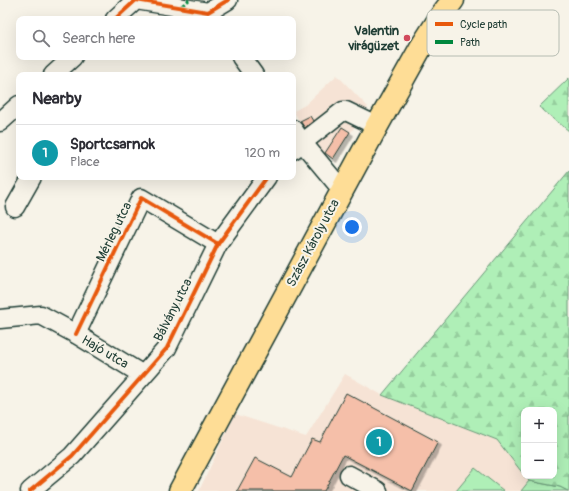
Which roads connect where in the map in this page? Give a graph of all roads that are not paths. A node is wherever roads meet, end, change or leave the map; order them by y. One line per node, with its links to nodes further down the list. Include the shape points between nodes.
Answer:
1 (136, 0): 4 (street); 7 (street)
2 (228, 0): 6 (street)
3 (453, 0): 5 (main road, Szász Károly utca)
4 (185, 4): 6 (street)
5 (446, 10)
6 (211, 15)
7 (118, 16)
8 (427, 38): 15 (main road, Szász Károly utca)
9 (70, 60): 11 (street)
10 (243, 60): 12 (street)
11 (56, 72)
12 (252, 72)
13 (16, 108): 14 (street)
14 (0, 122)
15 (377, 126): 16 (street, via 343,111); 19 (main road, Szász Károly utca)
16 (296, 140): 19 (street)
17 (30, 180): 20 (street)
18 (265, 180): 21 (street, Bálvány utca)
19 (342, 190): 27 (main road, Szász Károly utca)
20 (15, 207)
21 (218, 244): 23 (street, Mérleg utca, via 141,198); 24 (street, Bálvány utca, via 167,348)
22 (0, 319): 23 (street, Hajó utca, via 41,315)
23 (76, 334): 24 (street, Hajó utca)
24 (143, 375): 26 (street, Bálvány utca, via 72,456)
25 (349, 475): 28 (street)
26 (30, 491)
27 (180, 491)
28 (378, 491)

